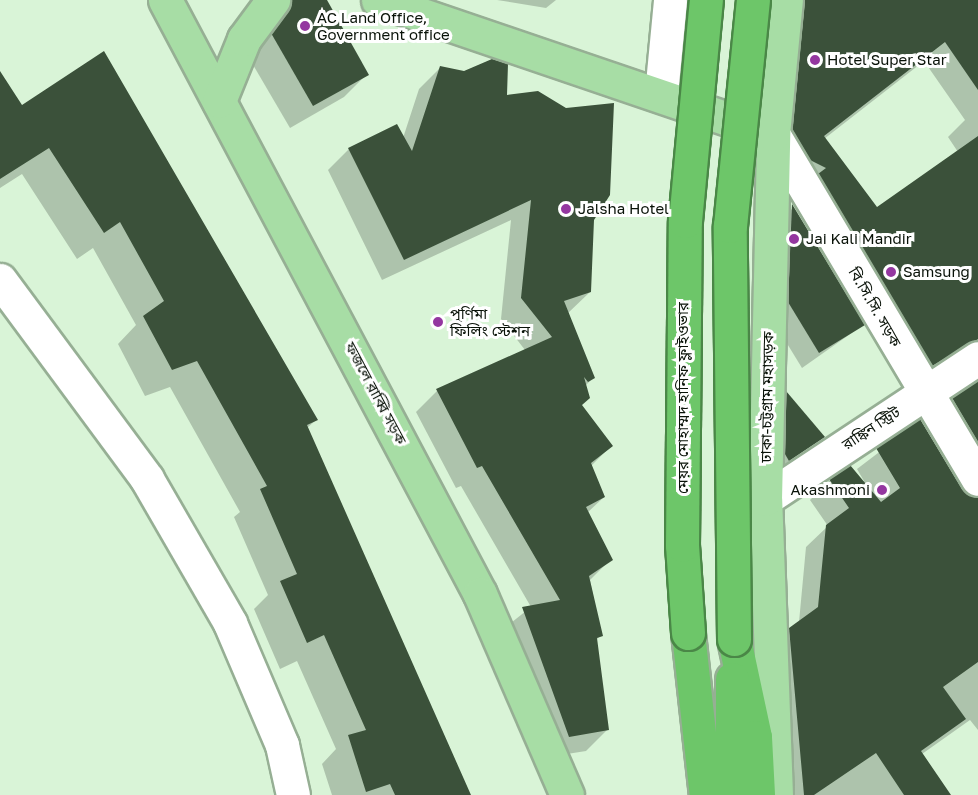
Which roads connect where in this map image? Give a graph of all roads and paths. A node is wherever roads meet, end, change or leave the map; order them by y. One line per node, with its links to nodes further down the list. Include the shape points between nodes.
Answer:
1 (165, 0): 9 (main road, ফজলে রাব্বি সড়ক)
2 (273, 0): 9 (main road, via 244,39)
3 (378, 0): 8 (main road)
4 (670, 0): 8 (street)
5 (706, 0): 16 (highway, মেয়র মোহাম্মদ হানিফ ফ্লাইওভার, bridge, via 685,221 682,545)
6 (753, 0): 17 (highway, bridge, via 730,226)
7 (786, 0): 10 (main road, ঢাকা-চট্টগ্রাম মহাসড়ক)
8 (661, 94): 10 (main road)
9 (219, 101): 19 (main road, ফজলে রাব্বি সড়ক, via 480,594)
10 (773, 134): 13 (street, বি.সি.সি. সড়ক); 15 (main road, ঢাকা-চট্টগ্রাম মহাসড়ক)
11 (0, 280): 18 (street, via 147,479 218,603 282,745)
12 (978, 358): 13 (street, রাঙ্কিন স্ট্রিট)
13 (925, 393): 14 (street, বি.সি.সি. সড়ক); 15 (street, রাঙ্কিন স্ট্রিট)
14 (978, 479)
15 (765, 499): 24 (main road, ঢাকা-চট্টগ্রাম মহাসড়ক)
16 (688, 633): 20 (highway); 21 (highway, মেয়র মোহাম্মদ হানিফ ফ্লাইওভার)
17 (734, 639): 22 (highway); 23 (highway, via 756,737)
18 (294, 795)
19 (567, 795)
20 (683, 795)
21 (706, 795)
22 (732, 795)
23 (758, 795)
24 (777, 795)

